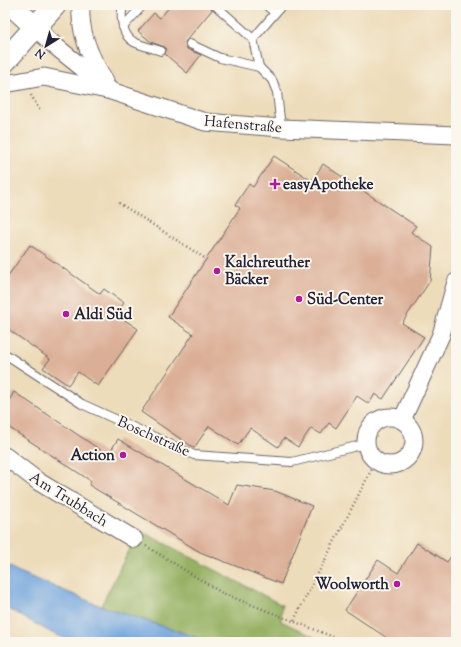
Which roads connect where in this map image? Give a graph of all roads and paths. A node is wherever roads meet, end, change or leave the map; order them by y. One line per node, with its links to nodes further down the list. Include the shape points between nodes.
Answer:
1 (11, 5): 10 (street)
2 (54, 5): 10 (main road)
3 (81, 5): 19 (street, via 80,17 84,39 95,67)
4 (123, 5): 11 (lane)
5 (143, 5): 11 (lane)
6 (215, 5): 12 (lane)
7 (266, 5): 9 (lane)
8 (282, 5): 9 (lane)
9 (275, 13): 12 (lane)
10 (35, 26): 15 (main road); 19 (street, Hafenstraße)
11 (123, 27): 14 (lane, via 132,41)
12 (253, 39): 16 (lane)
13 (190, 44): 16 (lane, via 220,58)
14 (161, 51)
15 (5, 61)
16 (259, 67): 21 (lane, via 272,80 277,92)
17 (5, 84): 19 (street, via 44,77)
18 (27, 90): 20 (path)
19 (111, 91): 21 (street, Hafenstraße, via 205,122)
20 (40, 111)
21 (281, 128): 22 (street, Hafenstraße)
22 (456, 135)
23 (119, 203): 24 (path)
24 (206, 259)
25 (456, 282): 27 (street, via 442,335)
26 (5, 354): 28 (lane, Boschstraße, via 82,404 194,455 292,462)
27 (402, 420): 28 (street, via 387,417 373,423); 30 (street, via 412,431 414,440 409,456 396,465)
28 (365, 444): 30 (street, via 369,454)
29 (5, 456): 31 (street, Am Trubbach, via 39,482)
30 (376, 461): 32 (path)
31 (134, 539): 32 (path, via 222,593)
32 (294, 620): 33 (path)
33 (346, 642)

